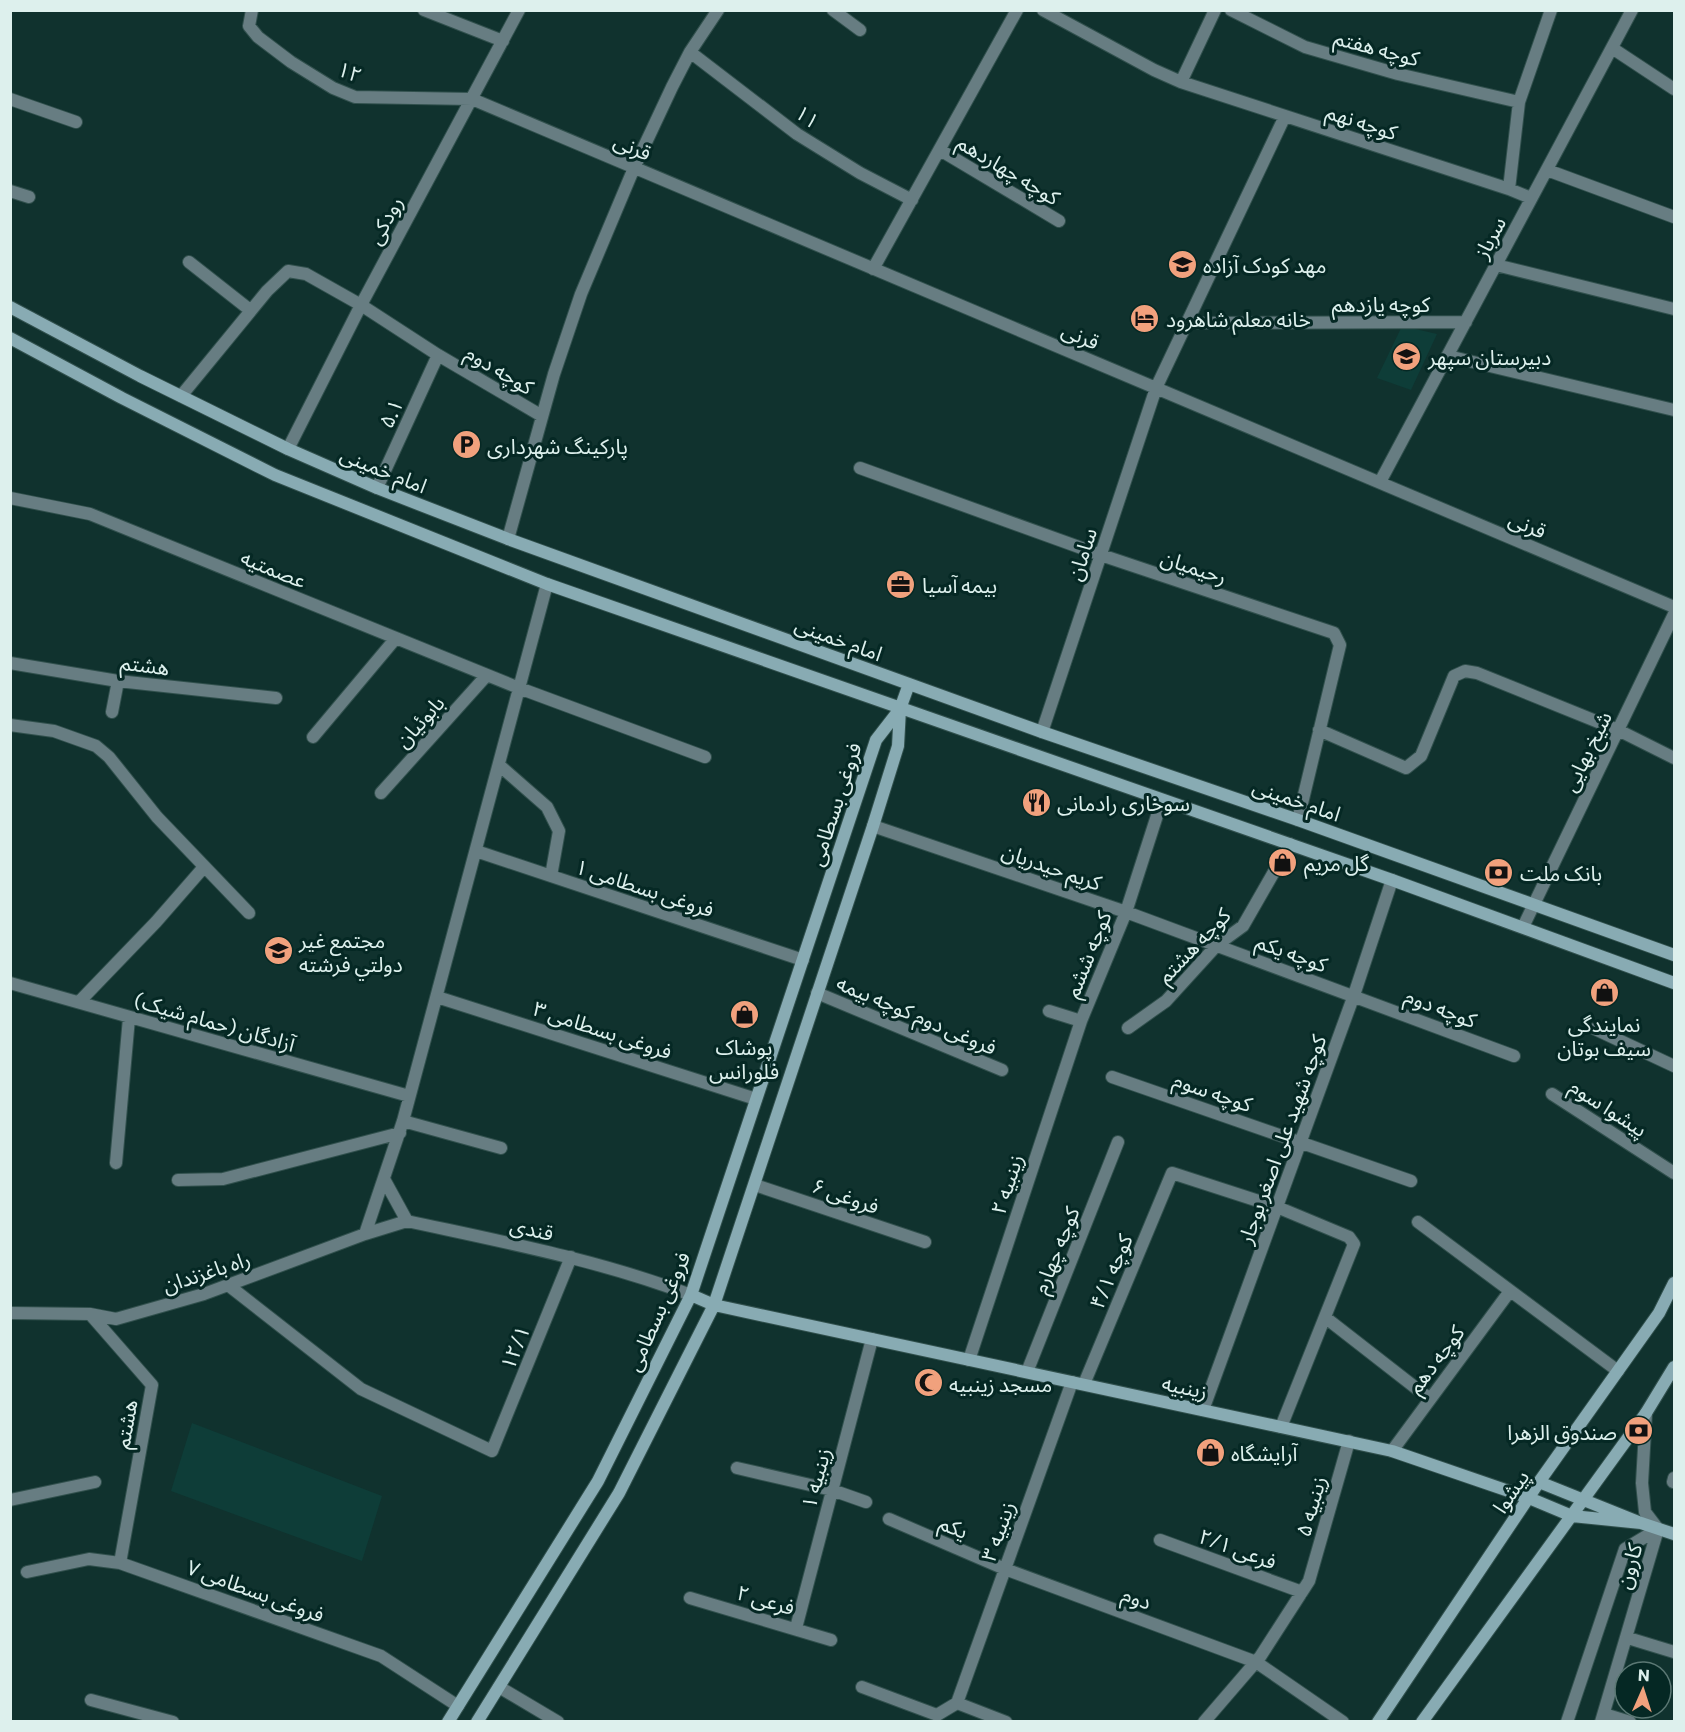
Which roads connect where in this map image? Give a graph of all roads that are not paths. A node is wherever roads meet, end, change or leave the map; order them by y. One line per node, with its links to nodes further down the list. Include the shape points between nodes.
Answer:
1 (252, 10): 19 (street, ۱۲, via 249,26 258,37 333,88 355,97)
2 (424, 10): 13 (street)
3 (519, 10): 13 (street, رودکی)
4 (833, 10): 12 (street)
5 (1017, 10): 23 (street)
6 (1043, 10): 16 (street)
7 (1215, 10): 16 (street)
8 (1231, 10): 20 (street, کوچه هفتم, via 1305,47 1398,74)
9 (1632, 10): 14 (street, سرباز)
10 (714, 12): 15 (street)
11 (1546, 12): 20 (street)
12 (860, 30)
13 (503, 41): 19 (street, رودکی)
14 (1612, 48): 17 (street); 25 (street, سرباز)
15 (690, 52): 24 (street); 30 (street, ۱۱, via 798,134)
16 (1181, 82): 21 (street, کوچه نهم)
17 (1674, 89)
18 (10, 99): 22 (street)
19 (472, 99): 24 (street, قرنی); 36 (street, رودکی)
20 (1519, 102): 26 (street)
21 (1285, 116): 26 (street, کوچه نهم); 41 (street, سامان)
22 (76, 122)
23 (940, 150): 30 (street); 32 (street, کوچه چهاردهم)
24 (634, 168): 35 (street, قرنی); 48 (street, via 581,294)
25 (1547, 170): 29 (street, سرباز); 31 (street)
26 (1509, 189): 29 (street, کوچه نهم)
27 (10, 191): 28 (street)
28 (29, 197)
29 (1532, 198): 34 (street, سرباز)
30 (912, 200): 35 (street)
31 (1674, 218)
32 (1059, 221)
33 (189, 262): 39 (street)
34 (1496, 265): 38 (street); 40 (street, سرباز)
35 (873, 269): 45 (street, قرنی)
36 (361, 305): 39 (street, via 306,274 288,271); 43 (street); 49 (street, رودکی)
37 (10, 307): 46 (main road, امام خمینی)
38 (1674, 309)
39 (250, 310): 46 (street)
40 (1466, 322): 41 (street, کوچه یازدهم); 44 (street, سرباز)
41 (1187, 323): 45 (street, سامان)
42 (10, 338): 56 (main road, via 275,475)
43 (438, 355): 48 (street, کوچه دوم); 52 (street, ۵.۱)
44 (1448, 356): 47 (street); 51 (street, سرباز)
45 (1156, 388): 51 (street, قرنی); 55 (street, سامان)
46 (181, 396): 49 (main road, امام خمینی)
47 (1674, 410)
48 (542, 416): 54 (street)
49 (288, 449): 52 (main road, امام خمینی)
50 (860, 468): 55 (street, رحیمیان)
51 (1380, 482): 57 (street, قرنی)
52 (377, 488): 54 (main road, امام خمینی)
53 (10, 498): 59 (street, عصمتیه, via 90,514)
54 (508, 539): 63 (main road, امام خمینی)
55 (1101, 555): 69 (street, رحیمیان, via 1334,633 1340,645); 71 (street, سامان)
56 (547, 584): 64 (street); 66 (main road)
57 (1674, 606)
58 (1674, 614): 70 (street, شیخ بهایی)
59 (396, 638): 61 (street, عصمتیه); 72 (street)
60 (10, 663): 62 (street, هشتم)
61 (487, 675): 64 (street, عصمتیه); 76 (street, بابوئیان)
62 (118, 681): 65 (street, هشتم); 67 (street)
63 (909, 684): 66 (main road); 71 (main road, امام خمینی)
64 (519, 688): 73 (street, عصمتیه); 75 (street)
65 (276, 698)
66 (900, 709): 77 (main road); 79 (main road, فروغی بسطامی, via 898,746); 91 (main road, فروغی بسطامی, via 876,740)
67 (112, 712)
68 (10, 725): 82 (street, via 54,731 96,746)
69 (1319, 730): 70 (street, via 1406,768 1421,756 1454,676 1465,671); 78 (street, رحیمیان)
70 (1618, 730): 74 (street); 85 (street, شیخ بهایی)
71 (1042, 732): 78 (main road, امام خمینی)
72 (313, 737)
73 (705, 756)
74 (1674, 758)
75 (499, 765): 81 (street); 83 (street, via 547,807 559,831)
76 (381, 793)
77 (1162, 800): 80 (main road); 86 (street, کوچه ششم)
78 (1298, 820): 85 (main road, امام خمینی)
79 (873, 826): 86 (street, کریم حیدریان); 94 (main road, فروغی بسطامی)
80 (1290, 844): 84 (main road); 89 (street, کوچه هشتم, via 1243,926)
81 (476, 851): 83 (street, فروغی بسطامی ۱); 96 (street)
82 (204, 867): 87 (street); 97 (street)
83 (551, 876): 91 (street, فروغی بسطامی ۱)
84 (1392, 880): 88 (main road); 95 (street, کوچه شهید علی اصغر بوجار)
85 (1532, 905): 88 (street, شیخ بهایی); 90 (main road, امام خمینی)
86 (1126, 912): 89 (street, کریم حیدریان); 100 (street, کوچه ششم)
87 (249, 913)
88 (1523, 927): 93 (main road)
89 (1217, 945): 95 (street, کوچه یکم); 101 (street, کوچه هشتم, via 1166,1001)
90 (1674, 956)
91 (803, 960): 109 (main road, فروغی بسطامی)
92 (10, 983): 97 (street, آزادگان (حمام شیک))
93 (1674, 983)
94 (817, 993): 105 (street, فروغی دوم کوچه بیمه); 119 (main road, فروغی بسطامی)
95 (1354, 995): 103 (street, کوچه دوم); 112 (street, کوچه شهید علی اصغر بوجار)
96 (437, 997): 108 (street); 109 (street, فروغی بسطامی ۳)
97 (79, 1002): 99 (street, آزادگان (حمام شیک))
98 (1049, 1011): 100 (street)
99 (129, 1018): 108 (street, آزادگان (حمام شیک)); 114 (street)
100 (1081, 1021): 135 (street, زینبیه ۲)
101 (1128, 1028)
102 (1595, 1029): 104 (street)
103 (1514, 1056)
104 (1674, 1066)
105 (1002, 1070)
106 (1112, 1077): 112 (street, کوچه سوم)
107 (1552, 1094): 115 (street, پیشوا سوم)
108 (409, 1096): 110 (street)
109 (756, 1099): 129 (main road, فروغی بسطامی)
110 (401, 1127): 113 (street); 116 (street); 117 (street, via 223,1179)
111 (1118, 1142): 138 (street, کوچه چهارم)
112 (1300, 1142): 118 (street); 120 (street, کوچه شهید علی اصغر بوجار)
113 (501, 1148)
114 (116, 1162)
115 (1674, 1173)
116 (384, 1179): 121 (street); 123 (street)
117 (178, 1180)
118 (1411, 1181)
119 (755, 1185): 124 (street, فروغی ۶); 130 (main road, فروغی بسطامی)
120 (1277, 1207): 133 (street, via 1349,1237 1354,1244); 139 (street, کوچه ۴/۱, via 1172,1173); 141 (street, کوچه شهید علی اصغر بوجار)
121 (407, 1221): 123 (street, راه باغزندان); 125 (street, قندی)
122 (1418, 1222): 128 (street)
123 (365, 1234): 127 (street, راه باغزندان)
124 (926, 1242)
125 (571, 1257): 127 (street, ۱۲/۱, via 492,1451 361,1389); 129 (street, قندی)
126 (1674, 1283): 137 (main road, پیشوا, via 1659,1313)
127 (228, 1285): 132 (street, راه باغزندان, via 117,1319)
128 (1510, 1291): 137 (street); 140 (street, کوچه دهم)
129 (691, 1295): 130 (main road, زینبیه); 174 (main road, فروغی بسطامی, via 598,1481)
130 (714, 1305): 134 (main road, زینبیه); 170 (main road, فروغی بسطامی, via 619,1493)
131 (10, 1313): 132 (street, راه باغزندان)
132 (90, 1314): 160 (street, هشتم, via 152,1385)
133 (1326, 1318): 140 (street); 143 (street)
134 (872, 1339): 135 (main road, زینبیه); 149 (street, زینبیه ۱)
135 (969, 1360): 138 (main road, زینبیه)
136 (1674, 1367): 142 (main road)
137 (1618, 1371): 148 (main road, پیشوا)
138 (1027, 1372): 139 (main road, زینبیه)
139 (1078, 1383): 141 (main road, زینبیه); 161 (street, زینبیه ۳)
140 (1430, 1399): 145 (street, کوچه دهم)
141 (1203, 1410): 143 (main road, زینبیه)
142 (1646, 1413): 152 (main road); 157 (street, via 1642,1483 1645,1512)
143 (1281, 1427): 144 (main road, زینبیه)
144 (1349, 1441): 145 (main road, زینبیه); 163 (street, زینبیه ۵, via 1309,1581)
145 (1392, 1451): 150 (main road, زینبیه)
146 (736, 1468): 149 (street)
147 (95, 1482): 151 (street)
148 (1539, 1482): 150 (main road, پیشوا); 152 (main road, زینبیه)
149 (832, 1490): 153 (street); 165 (street, زینبیه ۱)
150 (1529, 1498): 154 (main road, زینبیه); 183 (main road, پیشوا)
151 (10, 1500)
152 (1583, 1500): 154 (main road); 156 (main road, زینبیه)
153 (866, 1502)
154 (1572, 1516): 156 (main road, زینبیه); 184 (main road)
155 (889, 1520): 161 (street, یکم)
156 (1641, 1523): 157 (main road, زینبیه)
157 (1658, 1529): 158 (main road, زینبیه); 166 (street, کارون); 185 (street, کارون, via 1625,1549)
158 (1674, 1534)
159 (1160, 1540): 163 (street, فرعی ۲/۱)
160 (120, 1563): 162 (street, فروغی بسطامی ۷, via 89,1559); 174 (street, فروغی بسطامی ۷, via 381,1656)
161 (1005, 1569): 169 (street, دوم); 172 (street, زینبیه ۳)
162 (27, 1572)
163 (1302, 1592): 169 (street, زینبیه ۵)
164 (690, 1599): 165 (street, فرعی ۲)
165 (796, 1628): 167 (street, فرعی ۲)
166 (1628, 1638): 168 (street); 175 (street, کارون)
167 (831, 1640)
168 (1674, 1652)
169 (1256, 1662): 181 (street, زینبیه ۵); 182 (street)
170 (499, 1687): 178 (main road, فروغی بسطامی); 179 (street)
171 (862, 1687): 172 (street, via 937,1715)
172 (958, 1698): 180 (street)
173 (91, 1700): 176 (street)
174 (458, 1706): 177 (main road, فروغی بسطامی)
175 (1603, 1718): 186 (street)
176 (173, 1722)
177 (448, 1722)
178 (477, 1722)
179 (558, 1722)
180 (1006, 1722)
181 (1204, 1722)
182 (1343, 1722)
183 (1378, 1722)
184 (1422, 1722)
185 (1568, 1722)
186 (1630, 1722)

